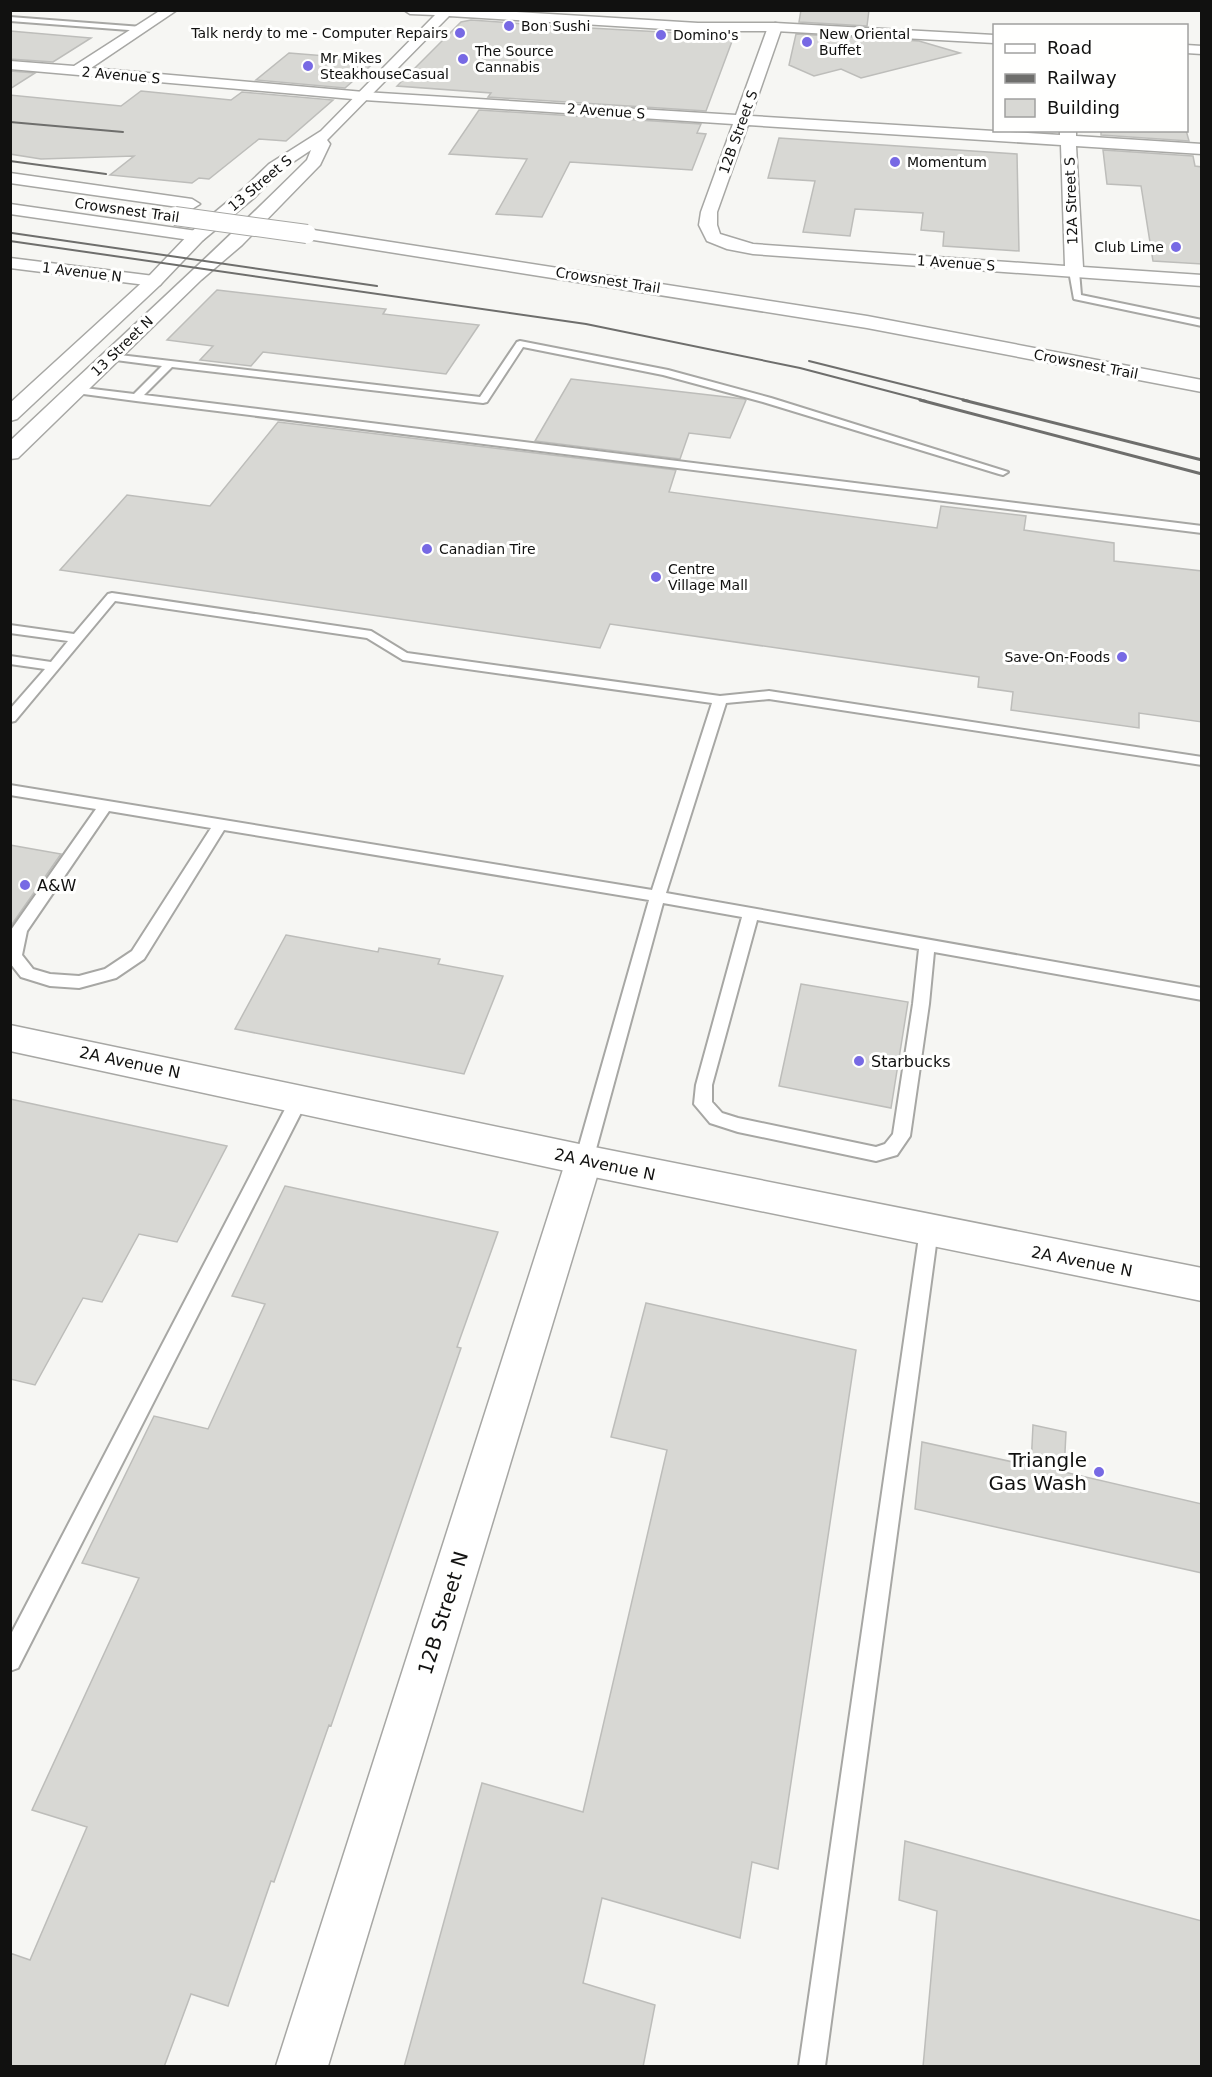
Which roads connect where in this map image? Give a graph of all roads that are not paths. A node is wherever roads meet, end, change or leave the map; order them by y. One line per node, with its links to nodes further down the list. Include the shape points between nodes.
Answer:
1 (171, 10): 7 (main road)
2 (410, 10): 4 (main road)
3 (547, 10): 6 (main road)
4 (447, 12): 6 (main road, via 698,27); 11 (main road, 13 Street S)
5 (10, 19): 7 (lane)
6 (776, 27): 8 (main road); 12 (main road, 12B Street S)
7 (142, 29): 10 (main road)
8 (993, 39)
9 (10, 65): 10 (main road, 2 Avenue S)
10 (77, 71): 11 (main road, 2 Avenue S)
11 (364, 96): 12 (main road, 2 Avenue S); 15 (main road, 13 Street S)
12 (743, 120): 13 (main road, 2 Avenue S); 23 (main road, 12B Street S, via 709,213)
13 (993, 132)
14 (1003, 132): 16 (main road, 2 Avenue S)
15 (326, 134): 22 (main road, 13 Street S, via 275,167); 24 (main road, 13 Street S, via 314,162)
16 (1068, 135): 17 (main road, 2 Avenue S); 27 (main road, 12A Street S)
17 (1202, 149)
18 (10, 178): 21 (main road, Crowsnest Trail, via 192,204)
19 (10, 194): 21 (main road, Crowsnest Trail, bridge, via 175,216)
20 (10, 209): 22 (main road)
21 (312, 227): 25 (main road, Crowsnest Trail); 33 (main road, Crowsnest Trail, via 867,322)
22 (197, 236): 28 (main road, 13 Street N)
23 (713, 237): 27 (main road, 1 Avenue S, via 753,249)
24 (236, 241): 31 (main road, 13 Street N)
25 (497, 246)
26 (10, 263): 28 (main road, 1 Avenue N)
27 (1074, 271): 29 (main road, 1 Avenue S); 30 (lane, via 1077,297)
28 (154, 281): 36 (main road, 13 Street N)
29 (1202, 281)
30 (1202, 323)
31 (111, 357): 32 (lane); 34 (main road, 13 Street N)
32 (170, 364): 35 (lane); 38 (lane, via 483,400 520,344 664,372)
33 (1202, 386)
34 (76, 390): 35 (lane); 37 (main road, 13 Street N)
35 (136, 398): 39 (lane)
36 (10, 415)
37 (10, 453)
38 (1003, 472)
39 (1202, 530)
40 (10, 629): 41 (lane)
41 (77, 638): 43 (lane); 44 (lane, via 112,597 371,635 404,656)
42 (10, 660): 43 (lane)
43 (54, 666): 45 (lane)
44 (720, 700): 46 (lane, via 769,695); 50 (lane)
45 (10, 718)
46 (1202, 761)
47 (10, 790): 48 (lane)
48 (105, 806): 49 (lane); 49 (lane, via 19,930 14,956 27,973 79,982 110,974 138,955)
49 (220, 825): 50 (lane)
50 (657, 897): 51 (lane); 56 (lane)
51 (751, 913): 52 (lane); 52 (lane, via 704,1085 703,1104 716,1118 738,1125 876,1154 891,1150 901,1136)
52 (927, 945): 53 (lane)
53 (1202, 994)
54 (14, 1044): 55 (main road, 2A Avenue N)
55 (300, 1097): 56 (main road, 2A Avenue N); 59 (lane)
56 (584, 1160): 57 (main road, 2A Avenue N); 60 (main road, 12B Street N)
57 (929, 1230): 58 (main road, 2A Avenue N); 61 (lane)
58 (1202, 1285)
59 (10, 1660)
60 (302, 2067)
61 (812, 2067)

